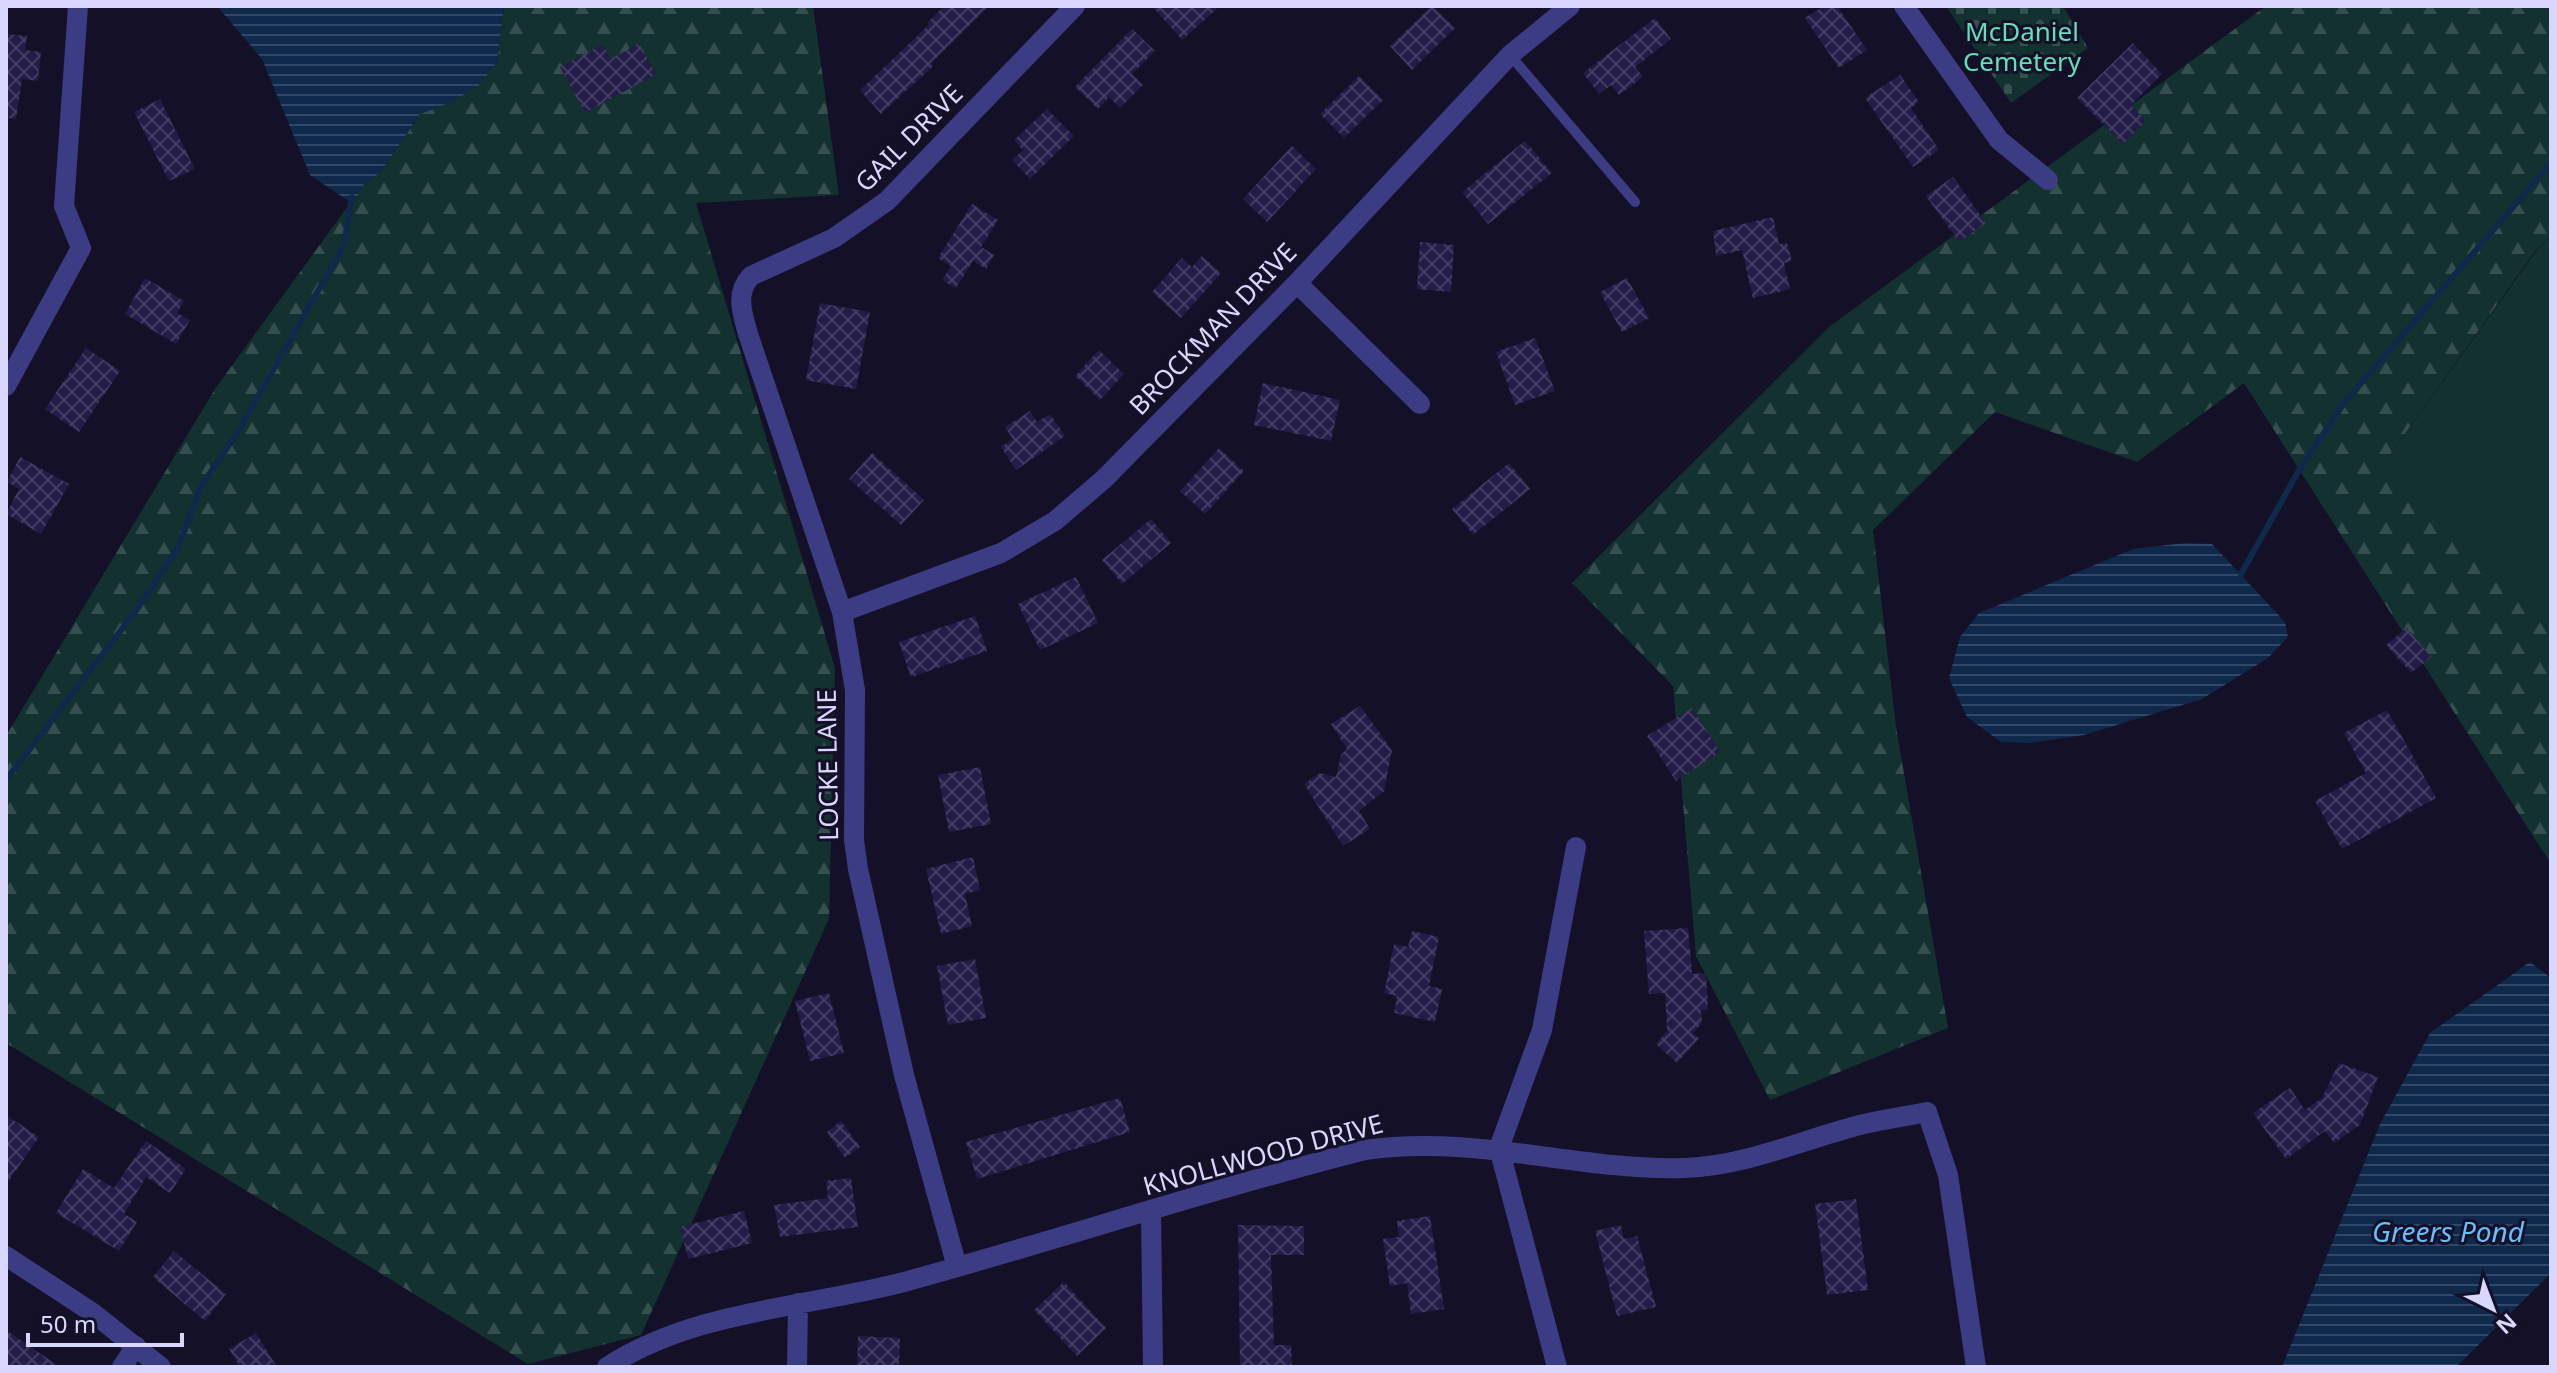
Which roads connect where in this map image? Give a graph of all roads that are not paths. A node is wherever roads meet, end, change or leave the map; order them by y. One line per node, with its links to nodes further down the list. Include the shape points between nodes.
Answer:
1 (78, 6): 10 (street, via 64,206 81,248)
2 (1075, 6): 8 (street, GAIL DRIVE, via 887,201 834,238)
3 (1570, 6): 5 (street, BROCKMAN DRIVE)
4 (1904, 6): 6 (street, via 1999,140)
5 (1510, 55): 7 (lane); 9 (street, BROCKMAN DRIVE)
6 (2048, 180)
7 (1635, 202)
8 (756, 273): 12 (street, LOCKE LANE, via 742,286 742,313)
9 (1297, 283): 11 (street); 12 (street, BROCKMAN DRIVE, via 1104,479 1055,521 1001,553)
10 (6, 386)
11 (1420, 404)
12 (842, 612): 17 (street, LOCKE LANE, via 855,690 858,869 886,1003)
13 (1576, 847): 14 (street, via 1542,1030)
14 (1499, 1148): 15 (street, KNOLLWOOD DRIVE, via 1400,1145 1365,1150); 25 (street); 26 (street, KNOLLWOOD DRIVE, via 1591,1163 1688,1168 1749,1158 1858,1125 1927,1112 1948,1175)
15 (1151, 1212): 17 (street, KNOLLWOOD DRIVE); 24 (street)
16 (6, 1256): 19 (street)
17 (957, 1267): 18 (street, KNOLLWOOD DRIVE)
18 (798, 1303): 22 (street, KNOLLWOOD DRIVE, via 702,1325 644,1346); 23 (street)
19 (136, 1346): 20 (street); 21 (street)
20 (122, 1367)
21 (161, 1367)
22 (607, 1367)
23 (797, 1367)
24 (1153, 1367)
25 (1557, 1367)
26 (1976, 1367)

